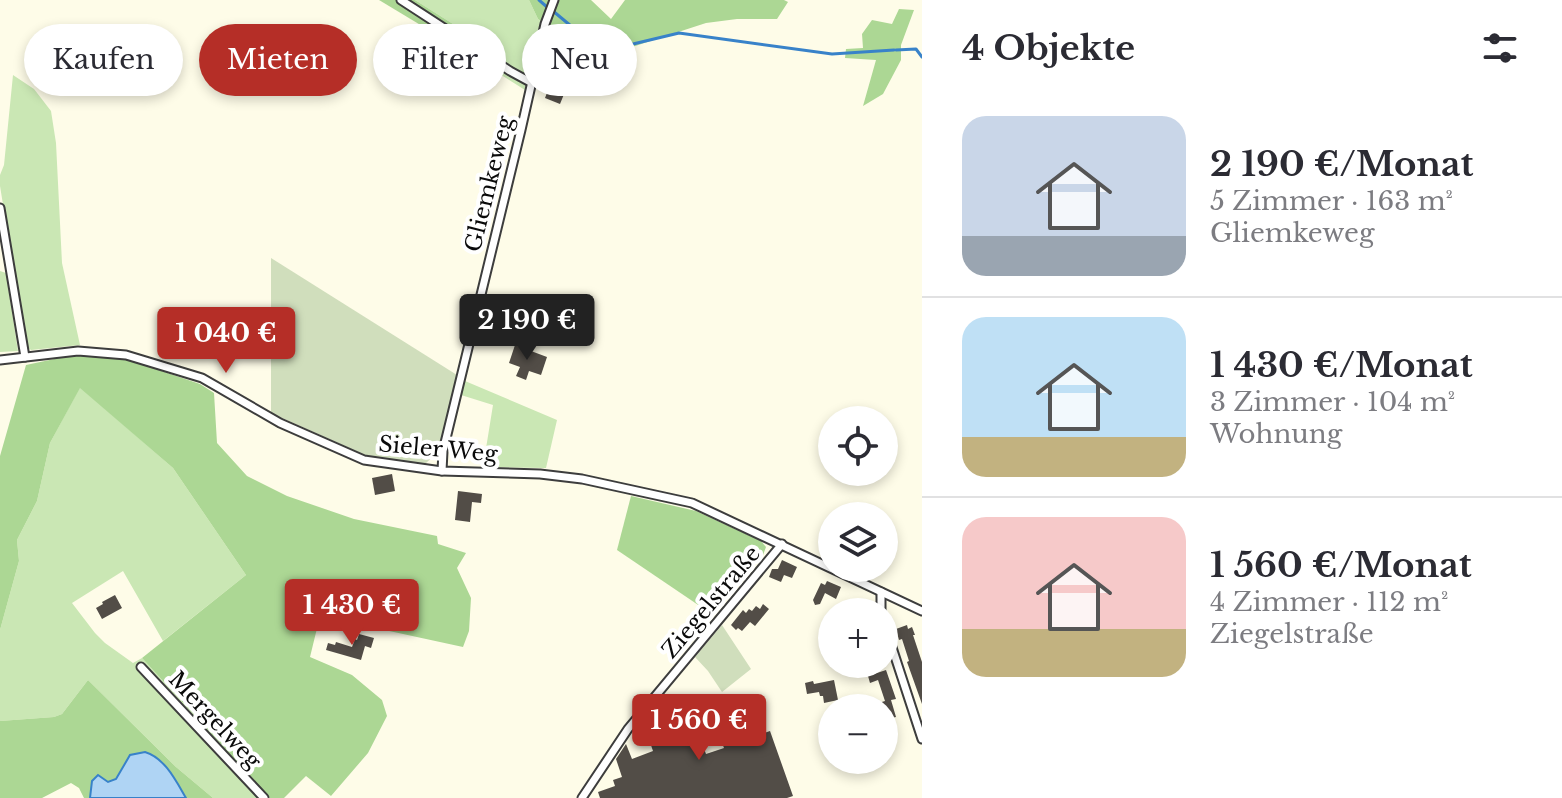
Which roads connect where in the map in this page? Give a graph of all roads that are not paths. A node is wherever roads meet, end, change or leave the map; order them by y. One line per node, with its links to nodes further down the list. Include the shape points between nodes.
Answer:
1 (401, 0): 4 (street)
2 (554, 0): 3 (street, Gliemkeweg)
3 (545, 24)
4 (522, 78)
5 (529, 96): 9 (street, Gliemkeweg)
6 (0, 208): 7 (street)
7 (25, 357): 8 (street, Sieler Weg); 9 (street, Sieler Weg, via 78,351 126,355 202,378 280,423 364,460)
8 (0, 360)
9 (442, 471): 10 (street, Sieler Weg, via 582,479 692,503)
10 (782, 544): 11 (street, Sieler Weg); 18 (street, Ziegelstraße, via 628,729)
11 (881, 592): 12 (street); 13 (street, Sieler Weg)
12 (881, 598)
13 (922, 611)
14 (898, 666): 16 (street)
15 (141, 667): 17 (street, Mergelweg)
16 (922, 739)
17 (264, 798)
18 (582, 798)

